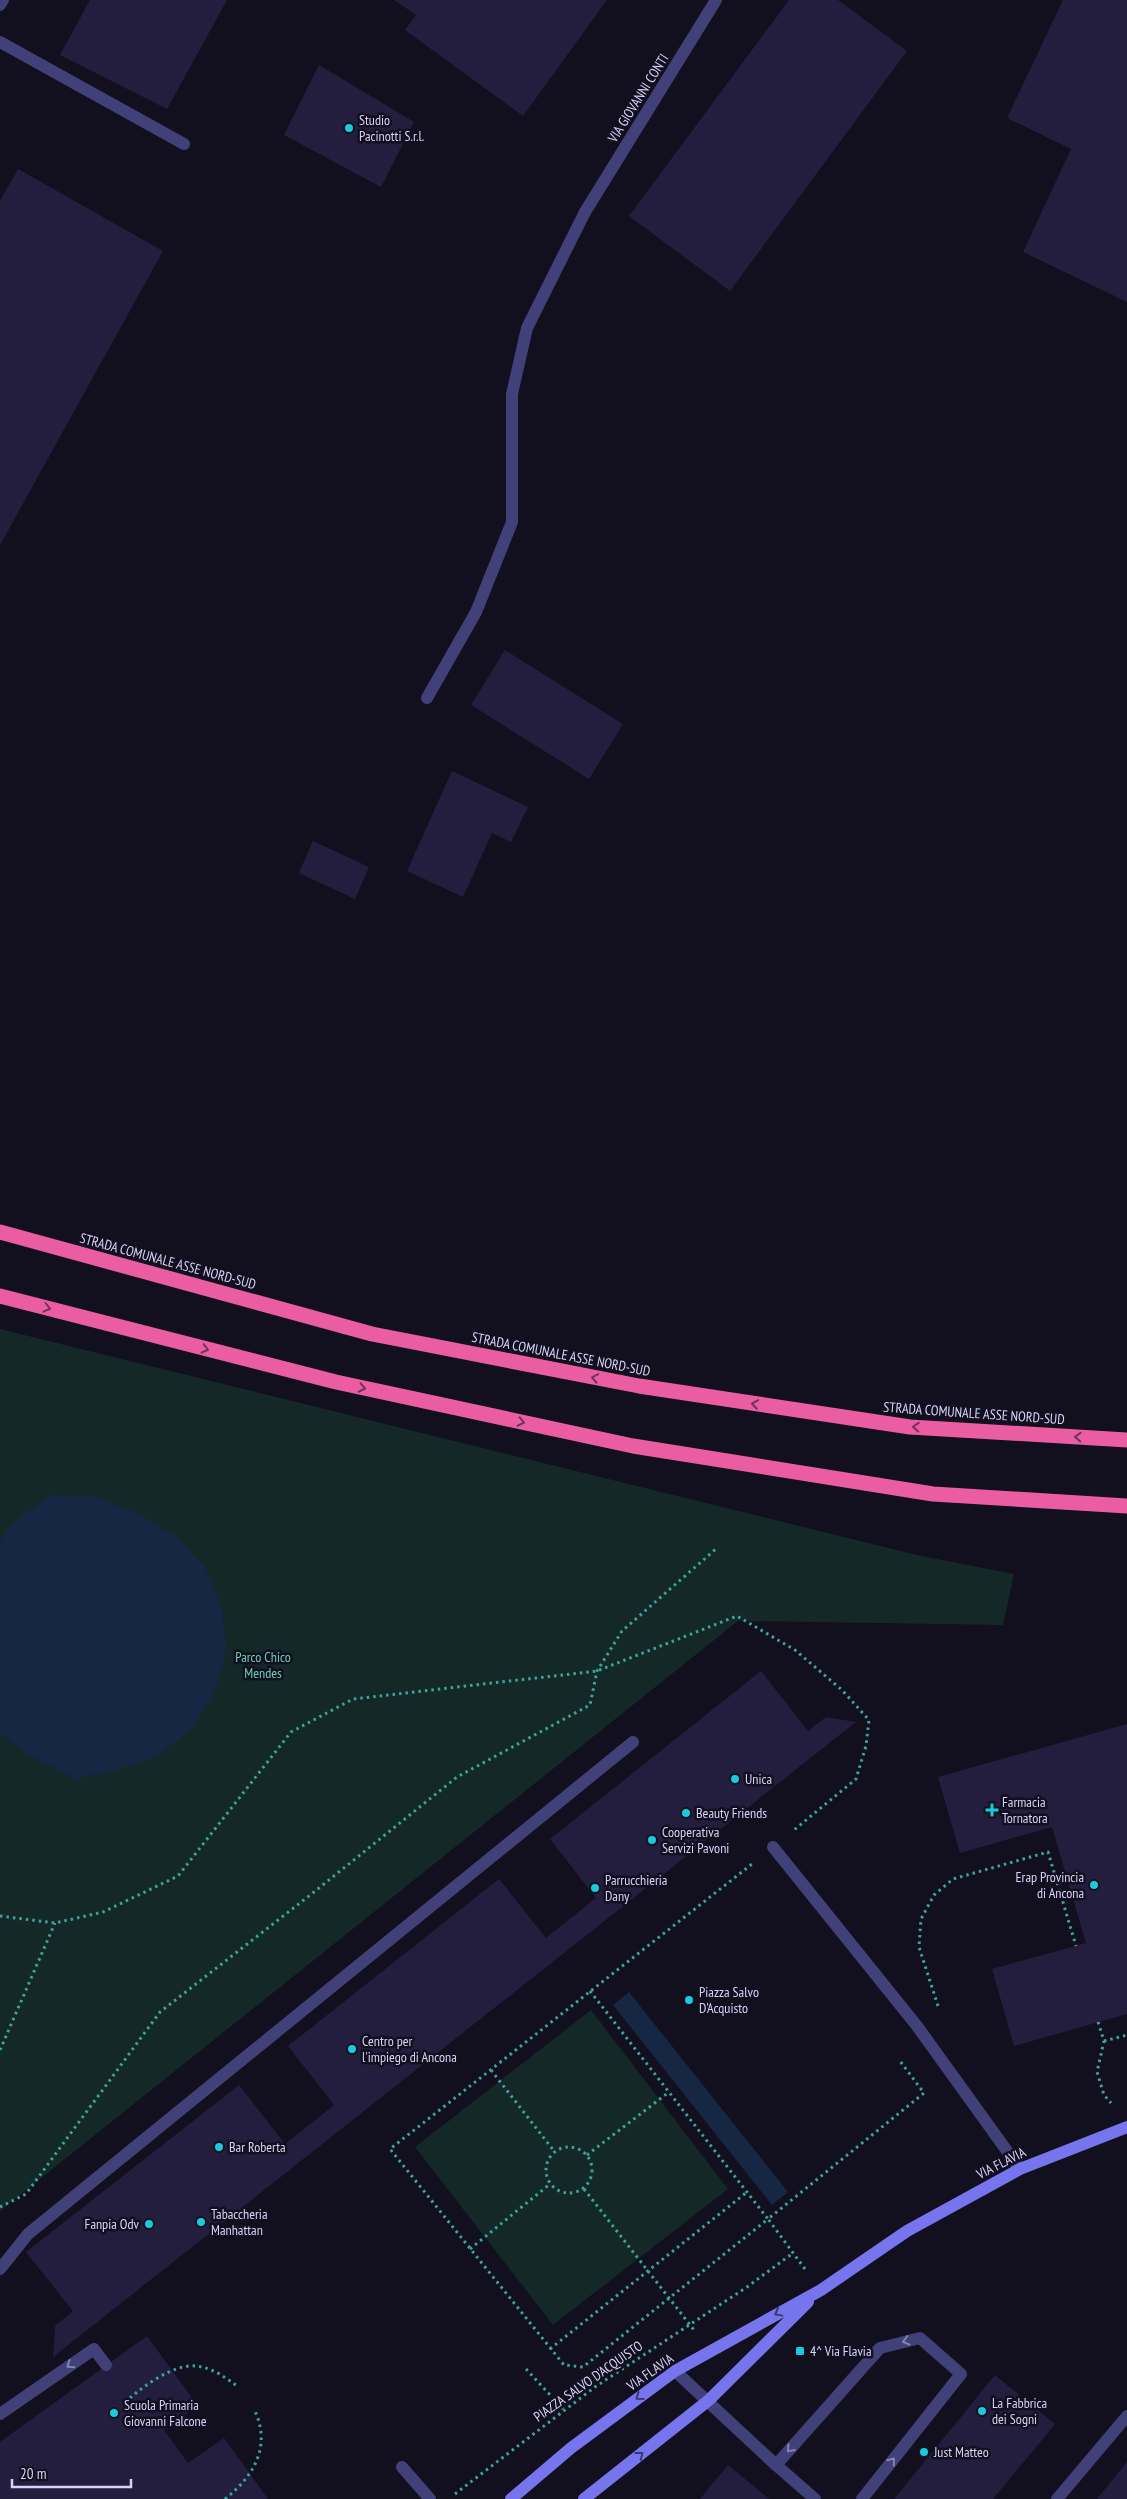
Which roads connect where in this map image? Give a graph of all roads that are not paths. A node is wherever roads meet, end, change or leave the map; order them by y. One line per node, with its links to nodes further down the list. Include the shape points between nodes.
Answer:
1 (3, 0): 3 (street)
2 (716, 0): 6 (street, VIA GIOVANNI CONTI, via 584,212 527,328 512,394 512,522 476,612)
3 (0, 5)
4 (0, 42): 5 (street)
5 (184, 144)
6 (427, 698)
7 (0, 1232): 9 (highway, STRADA COMUNALE ASSE NORD-SUD, one-way to 7, via 910,1427 638,1386 372,1334)
8 (0, 1296): 10 (highway, one-way to 10, via 336,1382 633,1446 933,1494)
9 (1127, 1440)
10 (1127, 1506)
11 (633, 1742): 15 (street, via 28,2234)
12 (773, 1847): 14 (street, via 918,2026)
13 (1127, 2127): 14 (street, VIA FLAVIA)
14 (1020, 2169): 16 (street, VIA FLAVIA, via 908,2231)
15 (0, 2269)
16 (821, 2290): 18 (street, VIA FLAVIA, one-way to 18); 19 (street, VIA FLAVIA)
17 (106, 2365): 20 (street, one-way to 20, via 94,2349)
18 (675, 2371): 19 (street); 26 (street, VIA FLAVIA, one-way to 26, via 571,2448)
19 (709, 2400): 22 (street); 24 (street, VIA FLAVIA, one-way to 19)
20 (0, 2414)
21 (1126, 2421): 30 (street)
22 (776, 2465): 28 (street); 29 (street, one-way to 22, via 961,2374 920,2338 880,2348)
23 (402, 2466): 25 (street)
24 (596, 2494): 27 (street, VIA FLAVIA)
25 (430, 2499)
26 (511, 2499)
27 (584, 2499)
28 (815, 2499)
29 (862, 2499)
30 (1057, 2499)

